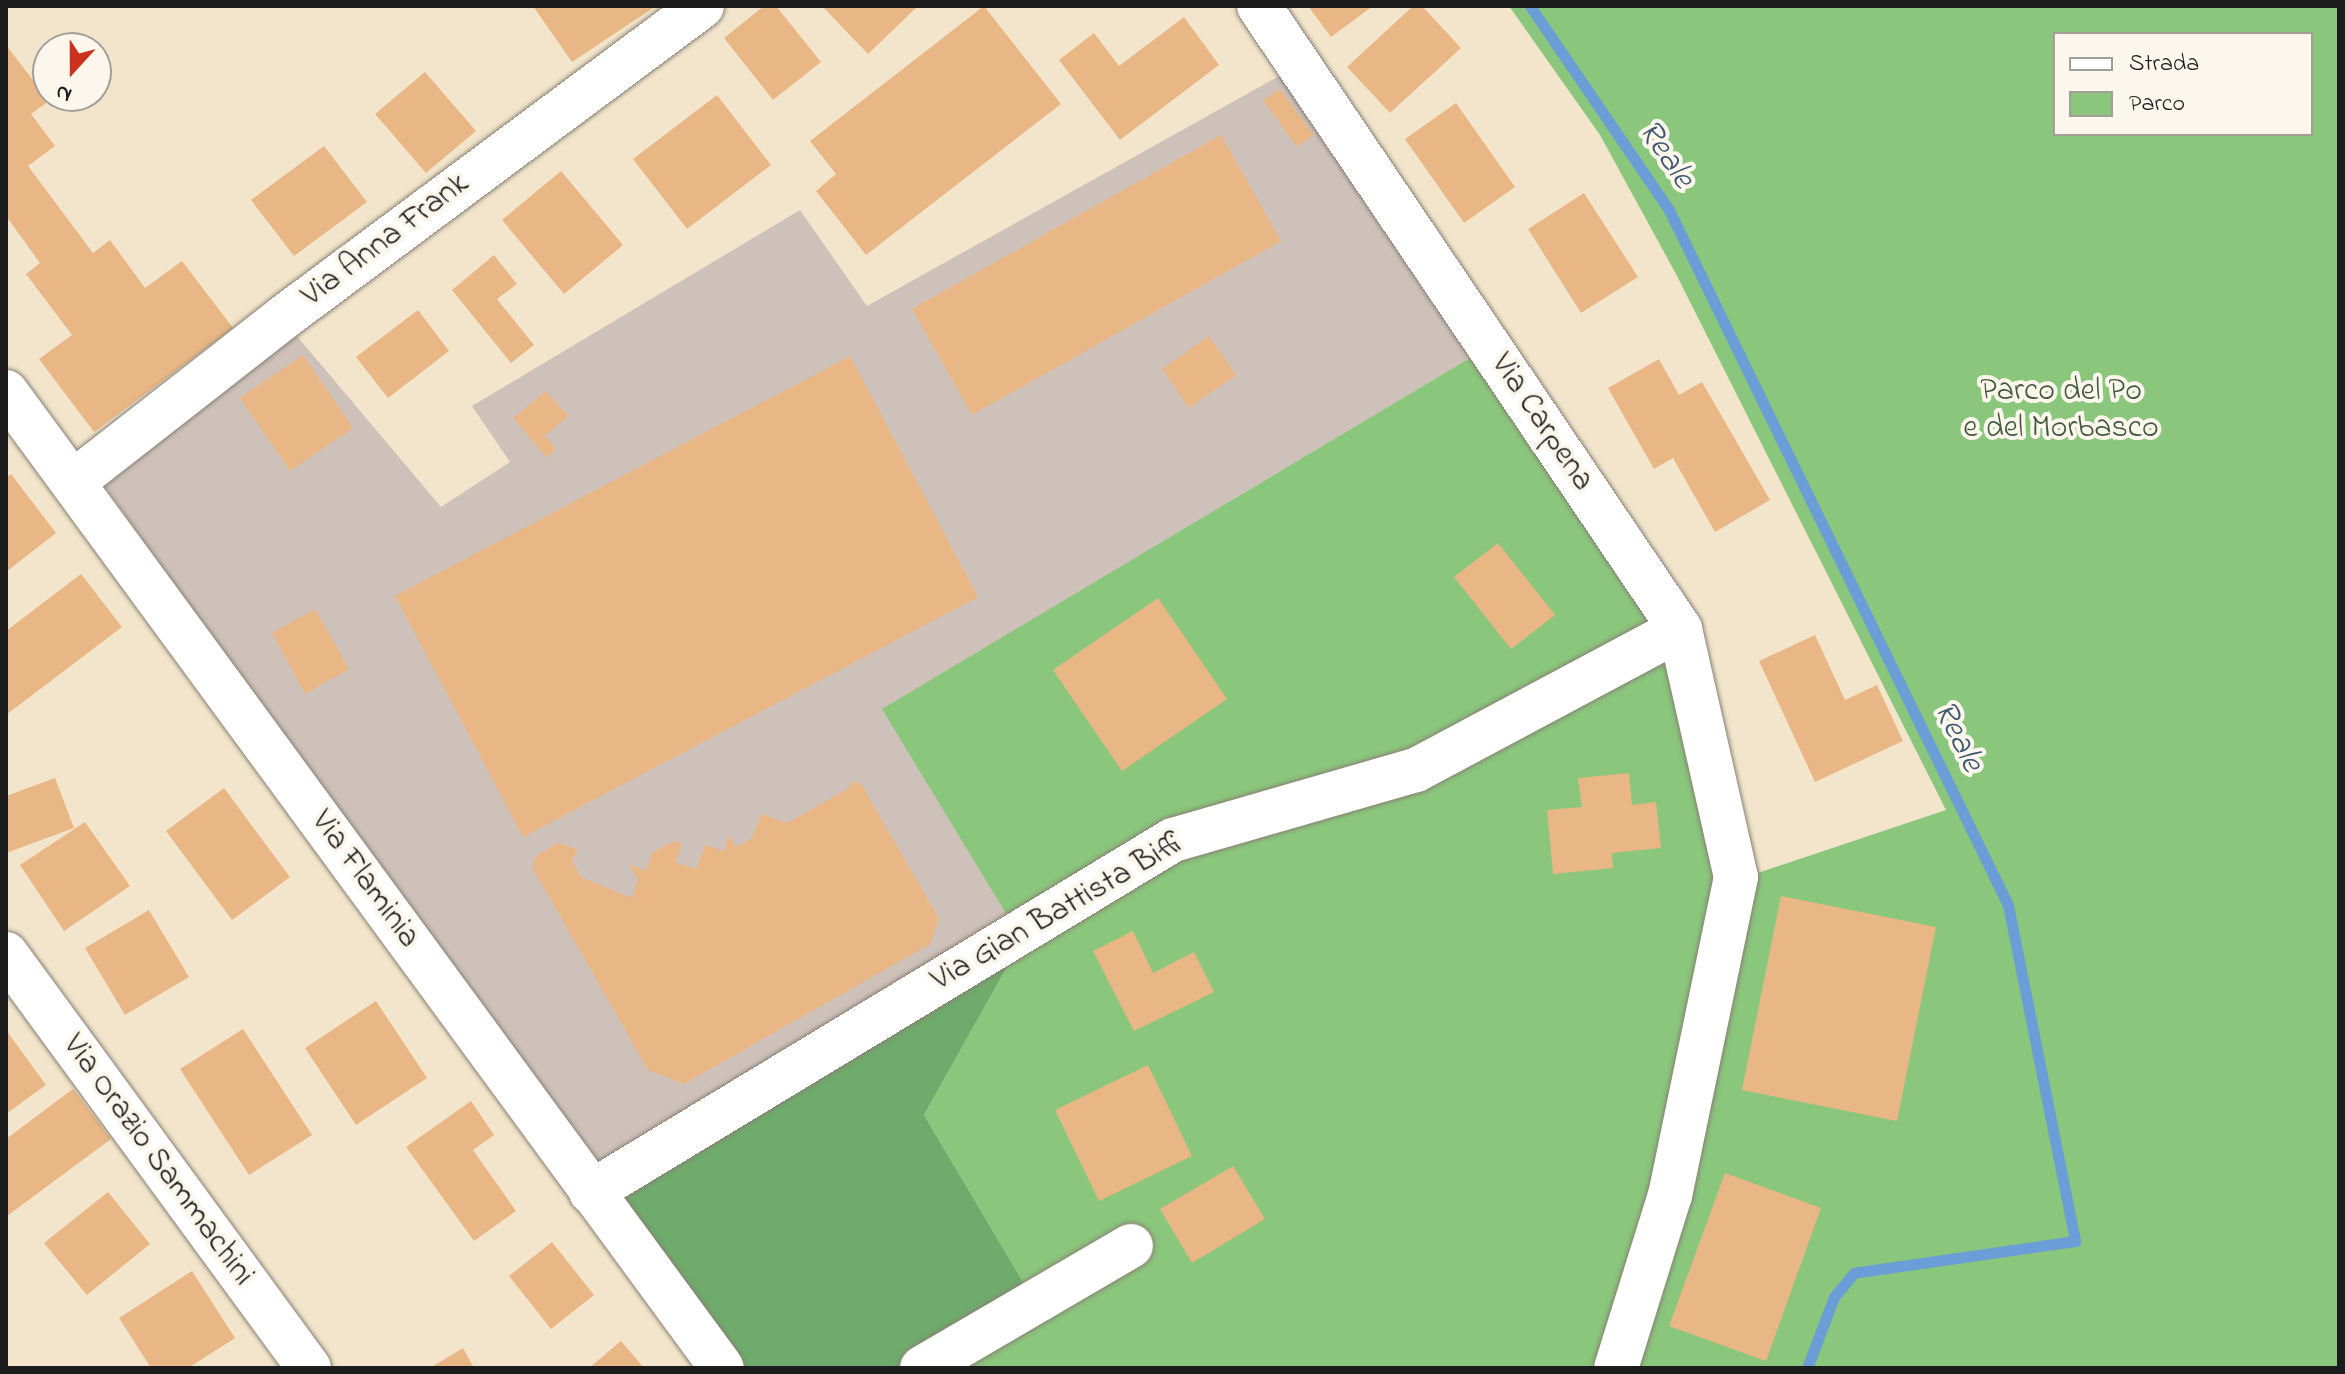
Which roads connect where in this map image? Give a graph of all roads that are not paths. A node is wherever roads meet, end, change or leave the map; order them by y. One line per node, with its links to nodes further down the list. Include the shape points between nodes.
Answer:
1 (702, 6): 4 (street, Via Anna Frank, via 284,317)
2 (1259, 6): 5 (street, Via Carpena)
3 (6, 392): 4 (street, Via Flaminia)
4 (73, 482): 7 (street, Via Flaminia)
5 (1680, 629): 7 (street, Via Gian Battista Biffi, via 1416,770 1173,840); 12 (street, Via Carpena, via 1736,877 1670,1195)
6 (6, 954): 9 (street, Via Orazio Sammachini)
7 (591, 1192): 10 (street, Via Flaminia)
8 (1131, 1246): 11 (street)
9 (309, 1368)
10 (722, 1368)
11 (922, 1368)
12 (1616, 1368)

